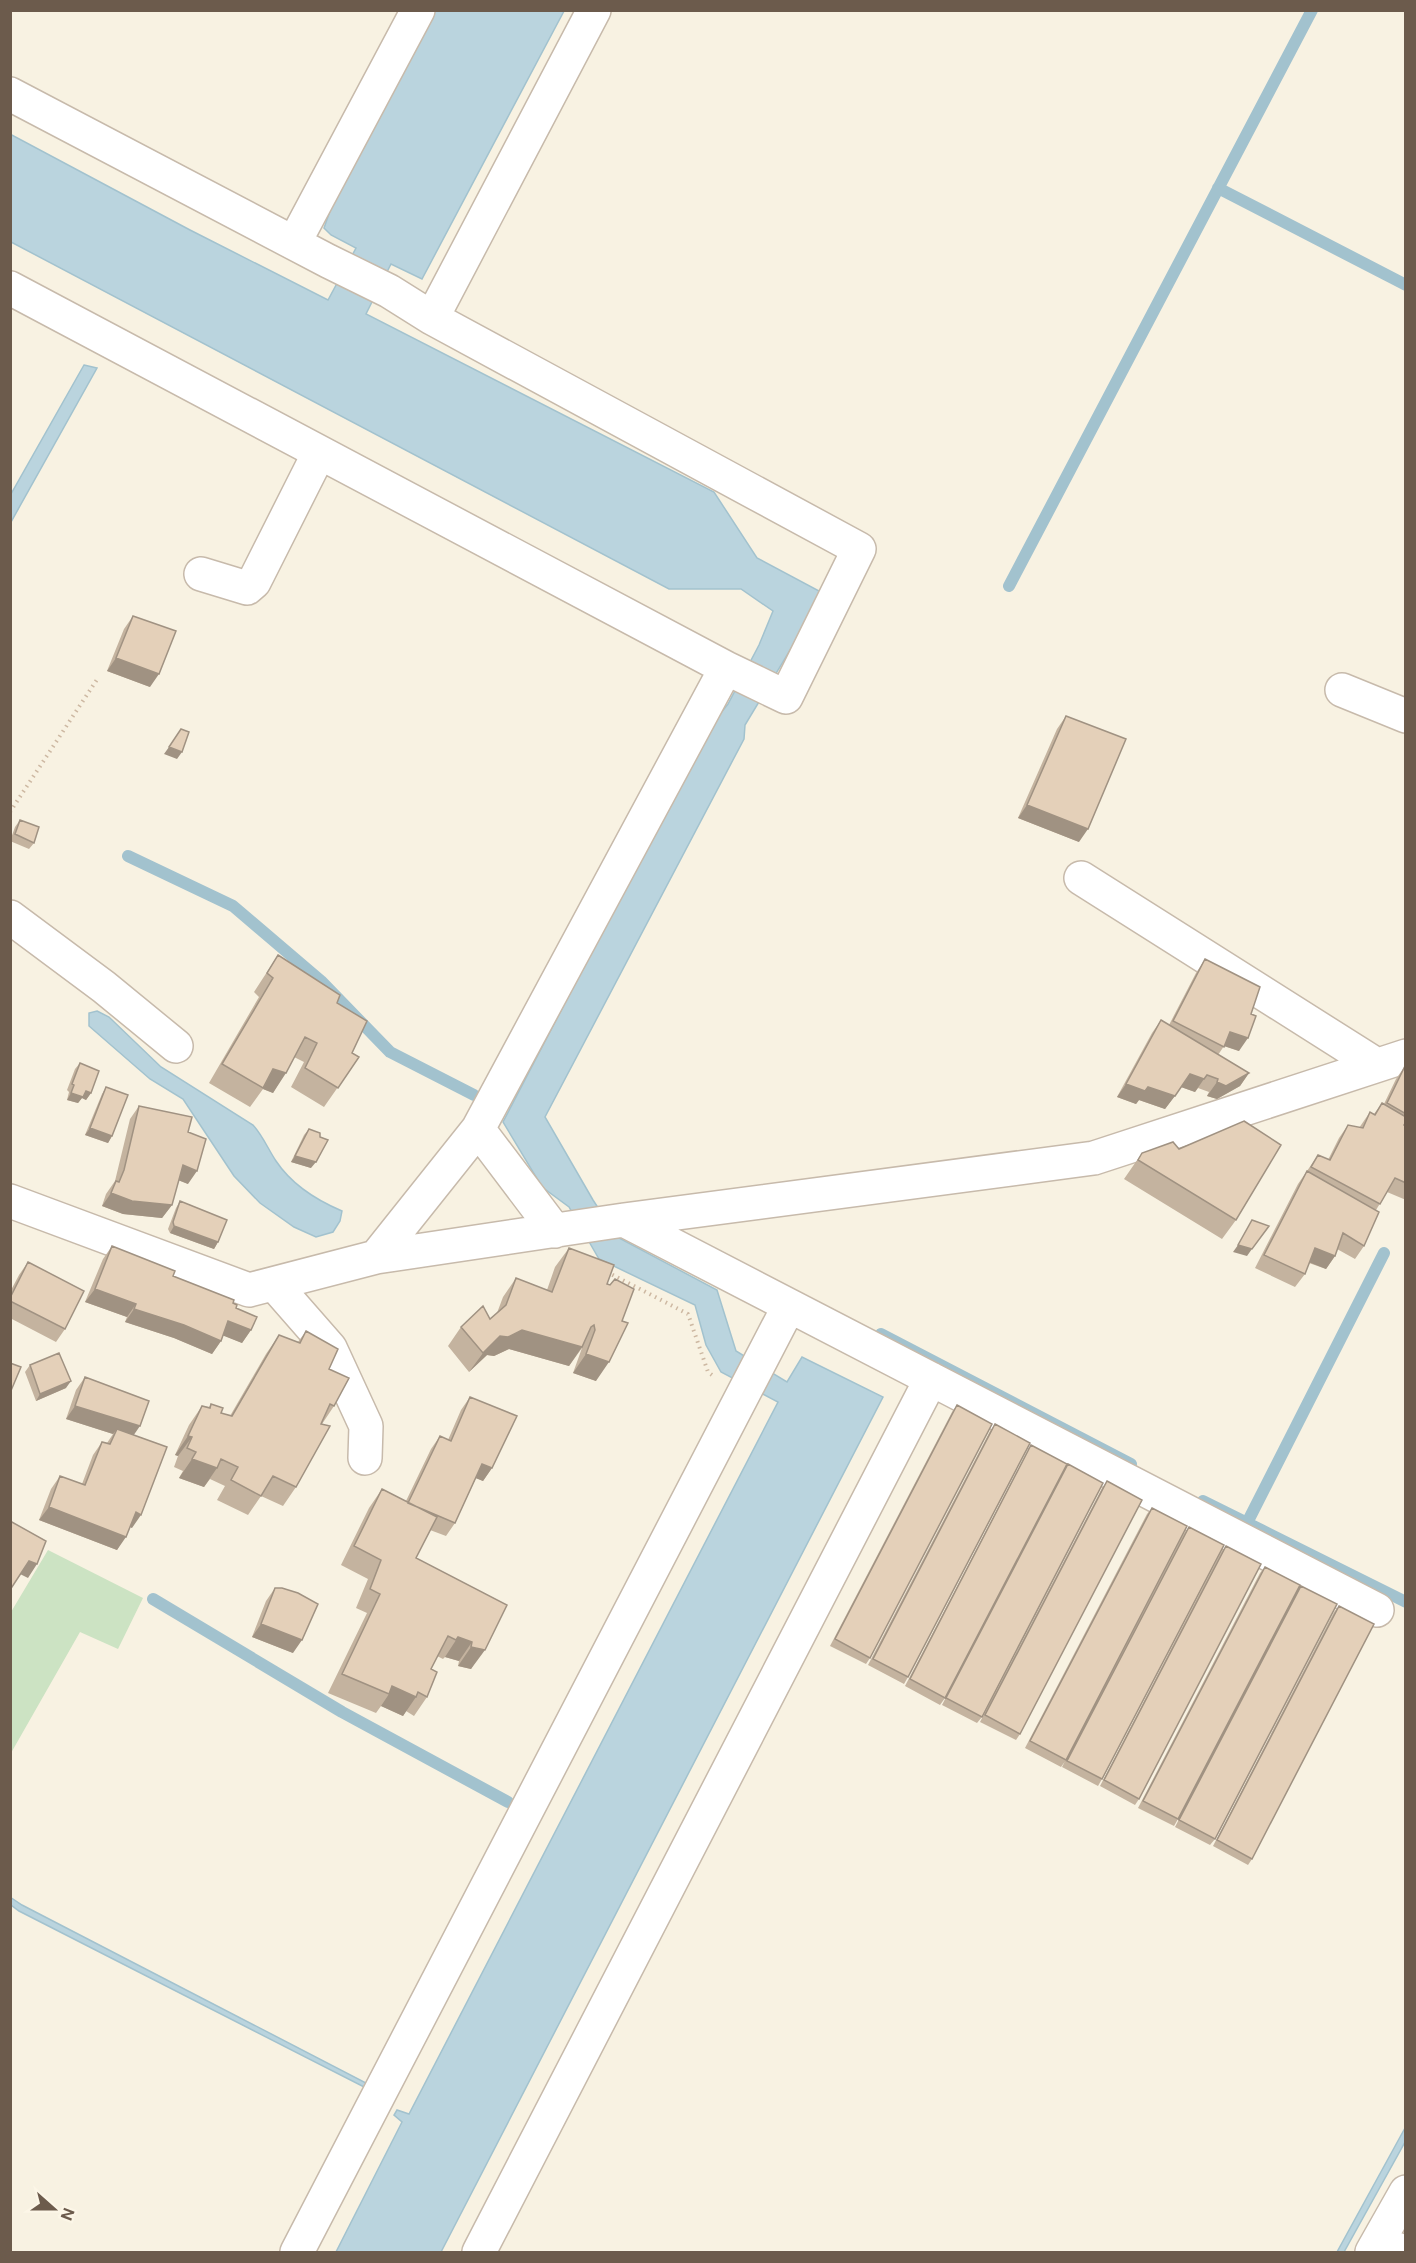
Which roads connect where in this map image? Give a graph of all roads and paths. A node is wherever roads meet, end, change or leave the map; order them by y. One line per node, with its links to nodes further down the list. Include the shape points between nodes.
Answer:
1 (418, 10): 4 (street)
2 (594, 10): 6 (street)
3 (10, 93): 4 (street)
4 (294, 243): 6 (street, via 389,291)
5 (10, 288): 7 (street)
6 (432, 318): 9 (street, via 859,549 786,697)
7 (319, 453): 8 (street, via 254,582 247,588); 9 (street)
8 (201, 574)
9 (726, 668): 18 (street)
10 (98, 678): 13 (path)
11 (1342, 690): 12 (street)
12 (1406, 716)
13 (10, 812)
14 (1081, 878): 17 (street)
15 (10, 917): 16 (street)
16 (176, 1046)
17 (1390, 1060): 20 (street, via 1094,1158)
18 (478, 1130): 21 (street); 22 (street)
19 (10, 1201): 24 (street, via 249,1290)
20 (624, 1220): 21 (street); 25 (street)
21 (555, 1231): 22 (street)
22 (376, 1257): 24 (street)
23 (605, 1271): 27 (path, via 688,1314 708,1371)
24 (274, 1284): 28 (street, via 330,1348 366,1426)
25 (789, 1306): 26 (street); 27 (street)
26 (931, 1379): 29 (street); 33 (street)
27 (741, 1398): 32 (street)
28 (365, 1458)
29 (1377, 1610)
30 (1406, 2192): 31 (street)
31 (1385, 2249)
32 (297, 2253)
33 (479, 2253)

